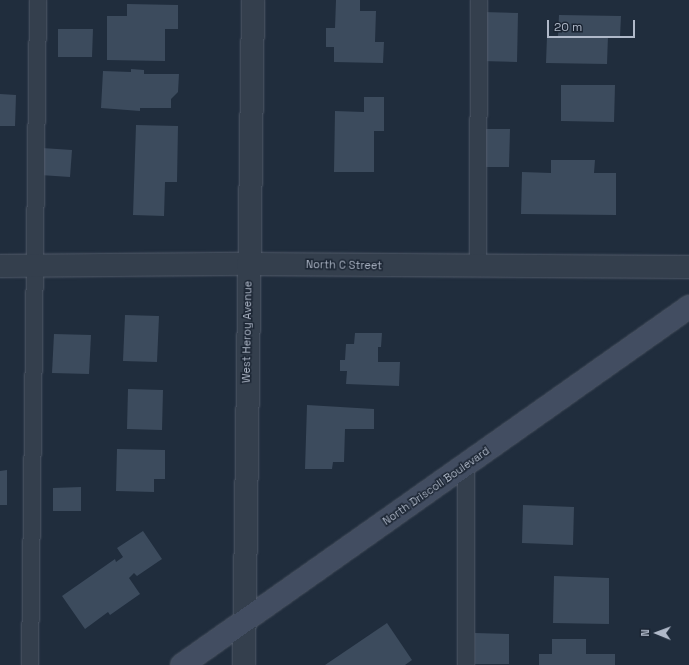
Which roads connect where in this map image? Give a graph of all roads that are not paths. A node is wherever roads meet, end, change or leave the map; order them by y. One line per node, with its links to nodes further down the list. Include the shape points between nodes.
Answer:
1 (38, 0): 6 (lane)
2 (252, 0): 4 (street, West Heroy Avenue)
3 (479, 0): 7 (lane)
4 (248, 264): 6 (street, North C Street); 7 (street, North C Street); 11 (street, West Heroy Avenue)
5 (0, 266): 6 (street, North C Street)
6 (34, 266): 12 (lane)
7 (478, 266): 8 (street, North C Street)
8 (689, 267)
9 (689, 307): 10 (main road, North Driscoll Boulevard)
10 (466, 465): 11 (main road, North Driscoll Boulevard); 15 (lane)
11 (245, 621): 13 (main road, North Driscoll Boulevard); 14 (street, West Heroy Avenue)
12 (30, 665)
13 (182, 665)
14 (244, 665)
15 (466, 665)

